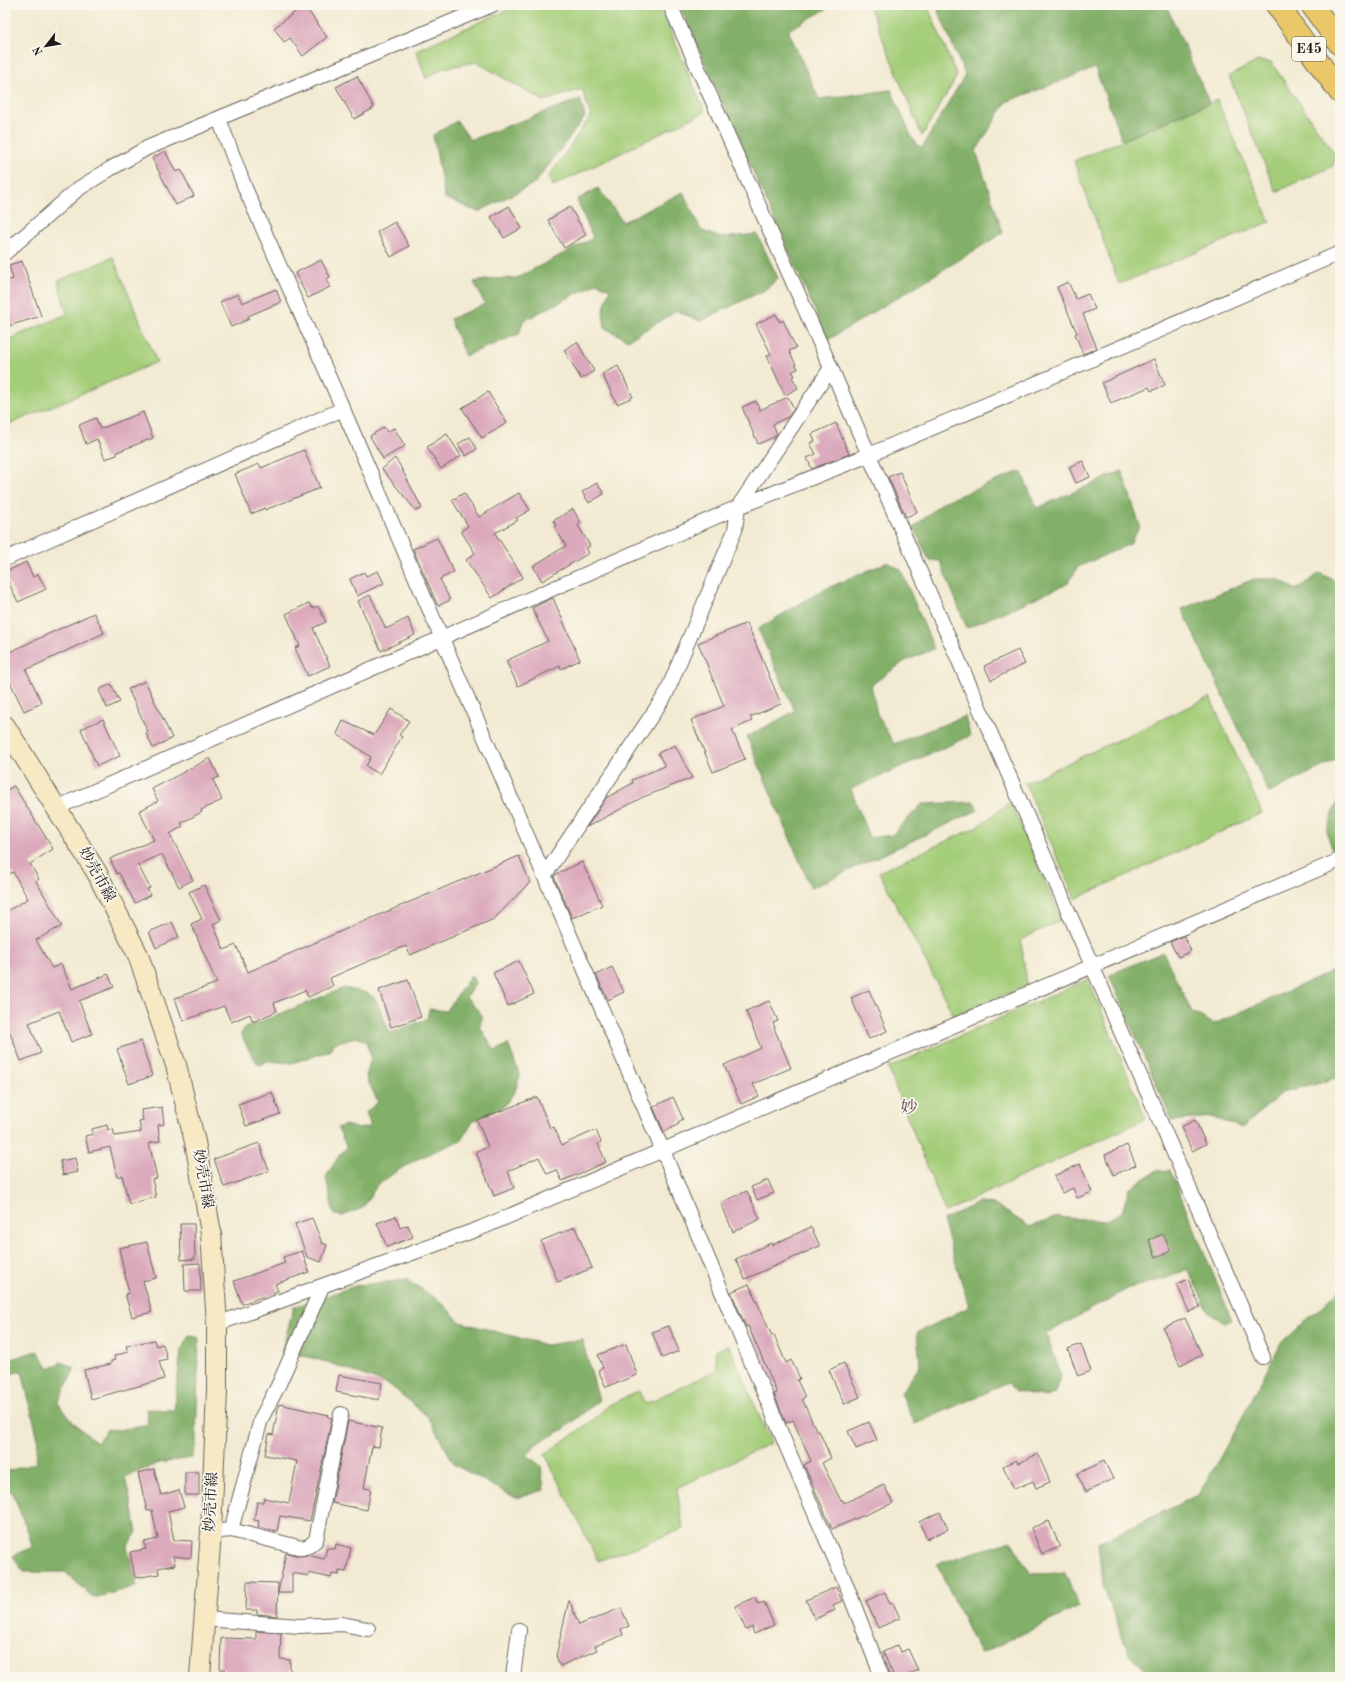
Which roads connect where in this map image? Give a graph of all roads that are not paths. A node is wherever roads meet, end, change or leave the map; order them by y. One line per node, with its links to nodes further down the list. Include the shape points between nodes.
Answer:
1 (492, 5): 7 (street)
2 (670, 5): 10 (street)
3 (1277, 5): 6 (highway, E45)
4 (1312, 5): 5 (highway, E45)
5 (1340, 44)
6 (1340, 92)
7 (219, 119): 8 (street, via 147,148 110,168 78,189); 11 (street, via 245,188)
8 (5, 253)
9 (1340, 253): 12 (street)
10 (832, 368): 12 (street); 13 (street)
11 (343, 409): 14 (street); 15 (street)
12 (869, 455): 13 (street); 20 (street)
13 (738, 507): 15 (street); 19 (street, via 735,530 666,694)
14 (5, 559)
15 (441, 637): 17 (street); 19 (street)
16 (5, 726): 17 (main road, 妙売市線)
17 (56, 808): 23 (main road, 妙売市線, via 97,873 138,955 176,1066 195,1142 211,1233)
18 (1340, 860): 20 (street)
19 (544, 876): 21 (street)
20 (1093, 967): 21 (street); 24 (street)
21 (663, 1151): 22 (street, via 481,1228); 33 (street, via 845,1582)
22 (322, 1286): 23 (street); 26 (street, via 261,1419)
23 (217, 1324): 27 (main road, 妙売市線)
24 (1263, 1357)
25 (342, 1414): 26 (street, via 316,1540 302,1548)
26 (231, 1530): 27 (street)
27 (211, 1532): 28 (main road, 妙売市線)
28 (204, 1620): 29 (street, via 300,1626 342,1624); 31 (main road, 妙売市線)
29 (368, 1629)
30 (519, 1630): 32 (street)
31 (200, 1677)
32 (513, 1677)
33 (882, 1677)

